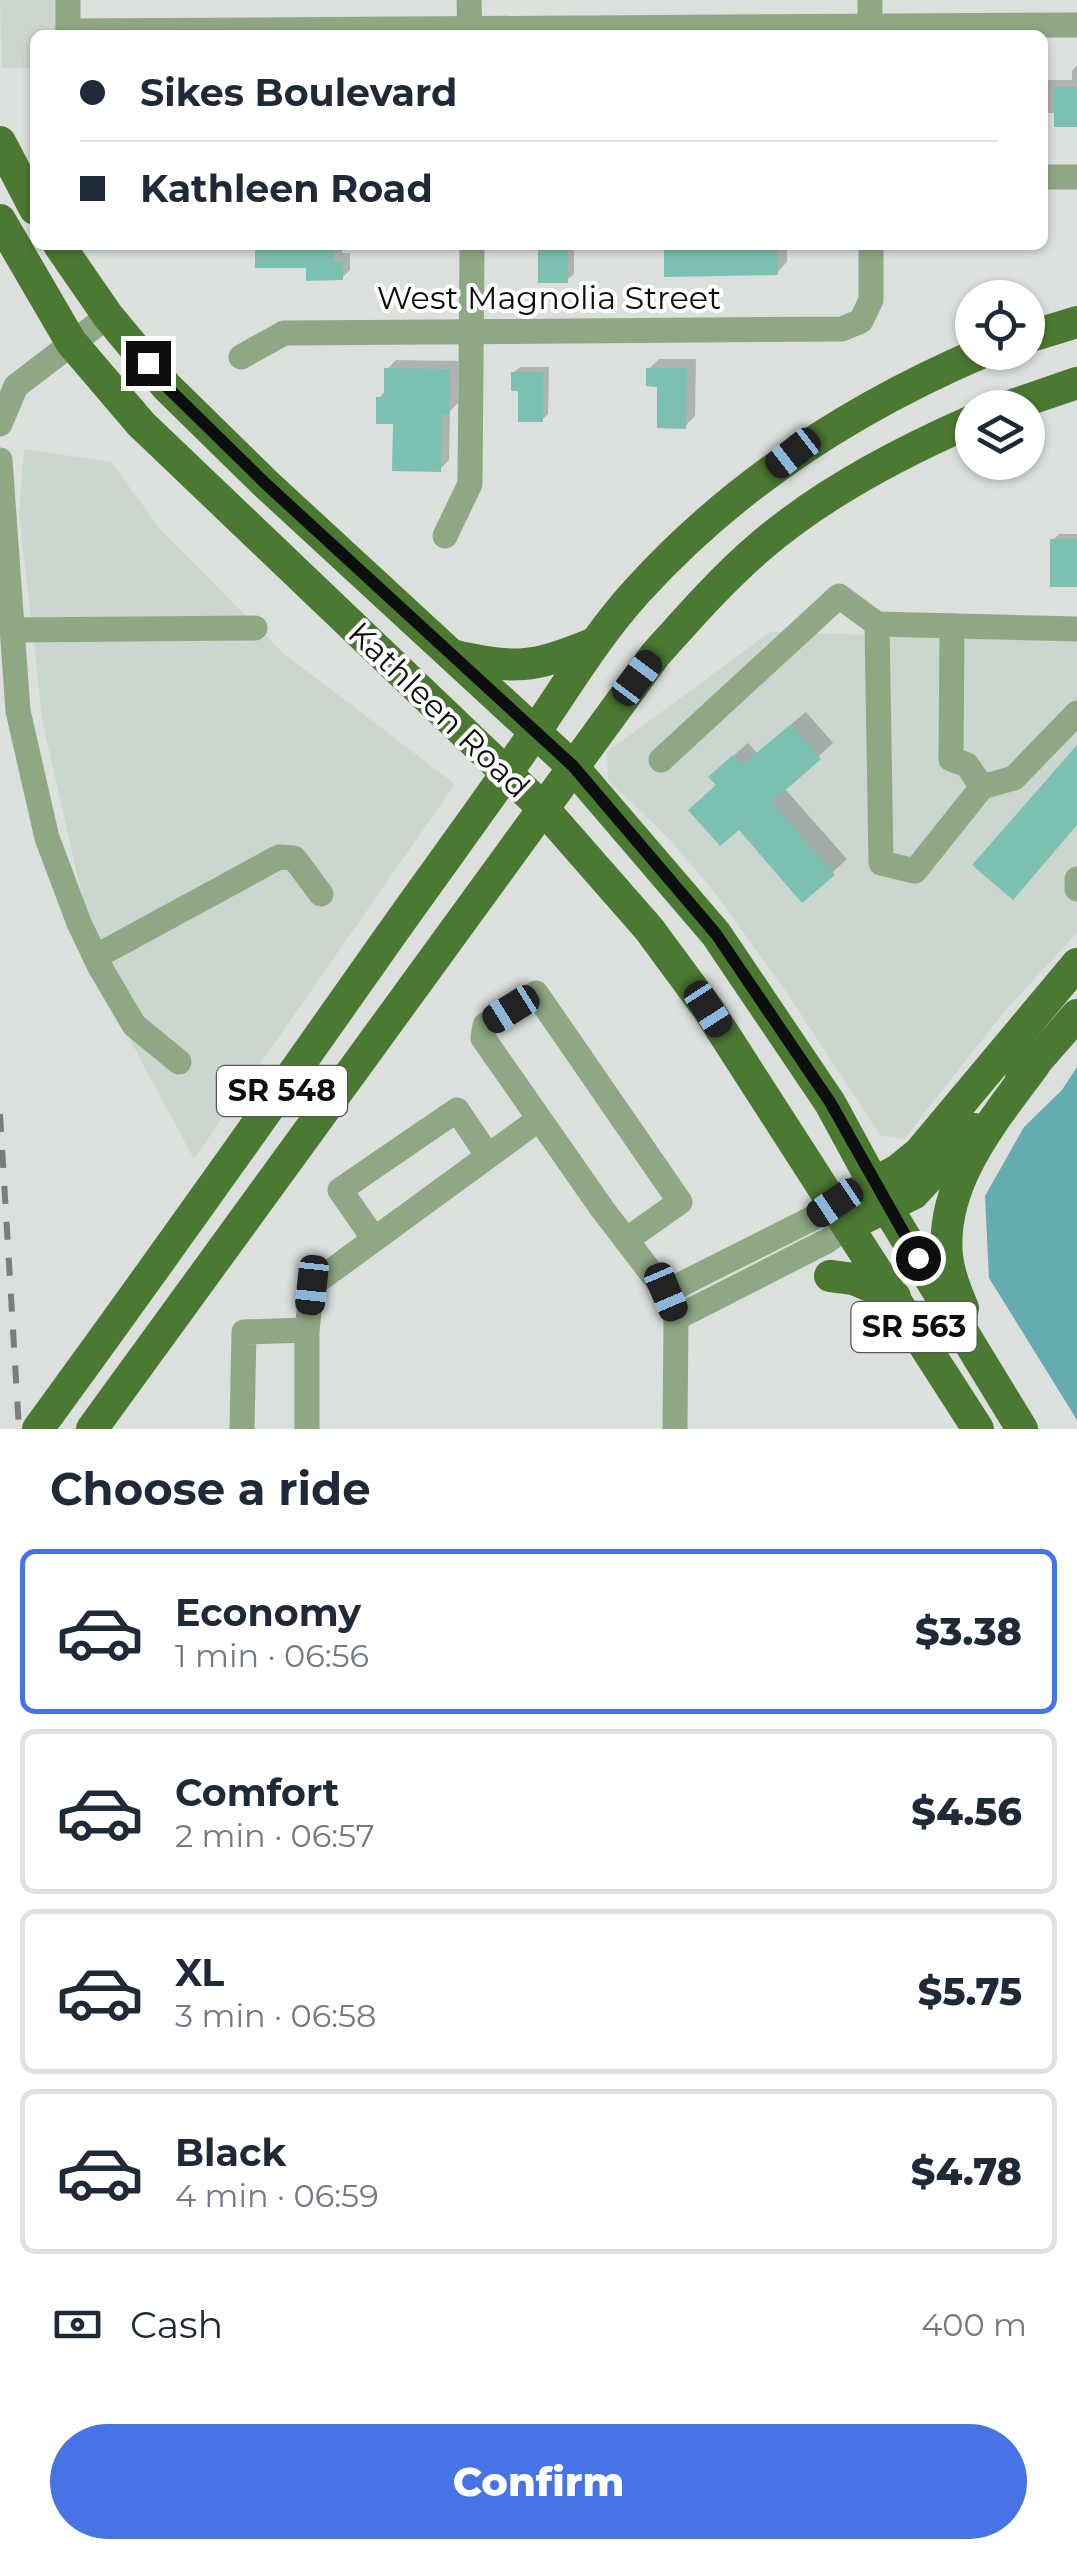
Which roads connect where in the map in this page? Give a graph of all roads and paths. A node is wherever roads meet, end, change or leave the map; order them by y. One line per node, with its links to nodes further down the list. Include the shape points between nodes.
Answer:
1 (68, 0): 5 (street)
2 (470, 0): 6 (street)
3 (870, 0): 7 (street)
4 (1077, 25): 8 (street)
5 (68, 30)
6 (470, 30)
7 (870, 30)
8 (904, 30)
9 (0, 142): 12 (main road)
10 (1048, 177): 11 (street)
11 (1077, 177)
12 (30, 199)
13 (0, 220): 21 (main road, Kathleen Road)
14 (62, 250): 17 (main road, Kathleen Road)
15 (472, 250): 19 (street)
16 (870, 250): 19 (street, West Magnolia Street, via 871,300 861,321 842,329)
17 (108, 316): 21 (street); 36 (main road, Kathleen Road, via 167,387)
18 (1077, 322): 20 (main road)
19 (472, 330): 22 (street, West Magnolia Street, via 284,333); 29 (street, via 470,484)
20 (1045, 332)
21 (71, 342): 26 (street, via 16,386); 41 (main road, Kathleen Road, via 141,424)
22 (242, 357)
23 (955, 364): 35 (main road, SR 548, via 793,453 675,552)
24 (1077, 384): 25 (main road)
25 (1045, 395)
26 (0, 424)
27 (955, 430): 40 (main road, SR 548, via 820,501 762,545 655,655)
28 (0, 460): 34 (street)
29 (444, 536)
30 (877, 624): 31 (street); 39 (street, via 839,596); 42 (street, via 881,863 915,871)
31 (952, 626): 33 (street); 42 (street, via 950,759 967,764)
32 (255, 628): 34 (street)
33 (1077, 629)
34 (12, 630): 47 (street, via 18,711 46,838)
35 (592, 644): 36 (main road, via 526,667); 38 (main road, SR 548)
36 (451, 656): 38 (main road, Kathleen Road)
37 (1077, 713): 42 (street, via 1014,778)
38 (534, 733): 40 (main road, Kathleen Road); 41 (main road, SR 548)
39 (661, 760)
40 (573, 766): 43 (main road, SR 548); 54 (main road, Kathleen Road, via 716,934 830,1102)
41 (504, 774): 43 (main road, Kathleen Road); 64 (main road, SR 548)
42 (982, 788)
43 (542, 808): 55 (main road, Kathleen Road, via 650,930); 65 (main road, SR 548)
44 (1077, 878): 45 (street)
45 (1077, 889)
46 (321, 894): 47 (street, via 294,858 278,858)
47 (95, 956): 50 (street, via 134,1025)
48 (1077, 964): 54 (main road)
49 (1077, 1015): 51 (main road)
50 (179, 1062)
51 (1035, 1064): 54 (main road, via 913,1194); 63 (main road, via 976,1145 948,1222 952,1282)
52 (539, 1119): 53 (street); 57 (street); 57 (street, via 483,1038 486,1025 536,994 680,1202)
53 (488, 1156): 56 (street); 56 (street, via 457,1110 340,1190)
54 (881, 1194): 55 (main road); 63 (main road, SR 563)
55 (842, 1214): 59 (street, via 811,1219); 60 (main road, SR 563); 61 (street, via 827,1240)
56 (374, 1239): 62 (street, via 312,1285)
57 (626, 1240): 59 (street)
58 (830, 1276): 60 (main road)
59 (666, 1292): 61 (street)
60 (895, 1297): 69 (main road, SR 563)
61 (676, 1318): 68 (street)
62 (307, 1330): 66 (street, via 244,1332); 67 (street)
63 (987, 1372): 70 (main road, SR 563)
64 (47, 1417)
65 (92, 1429)
66 (242, 1429)
67 (307, 1429)
68 (675, 1429)
69 (978, 1429)
70 (1022, 1429)

